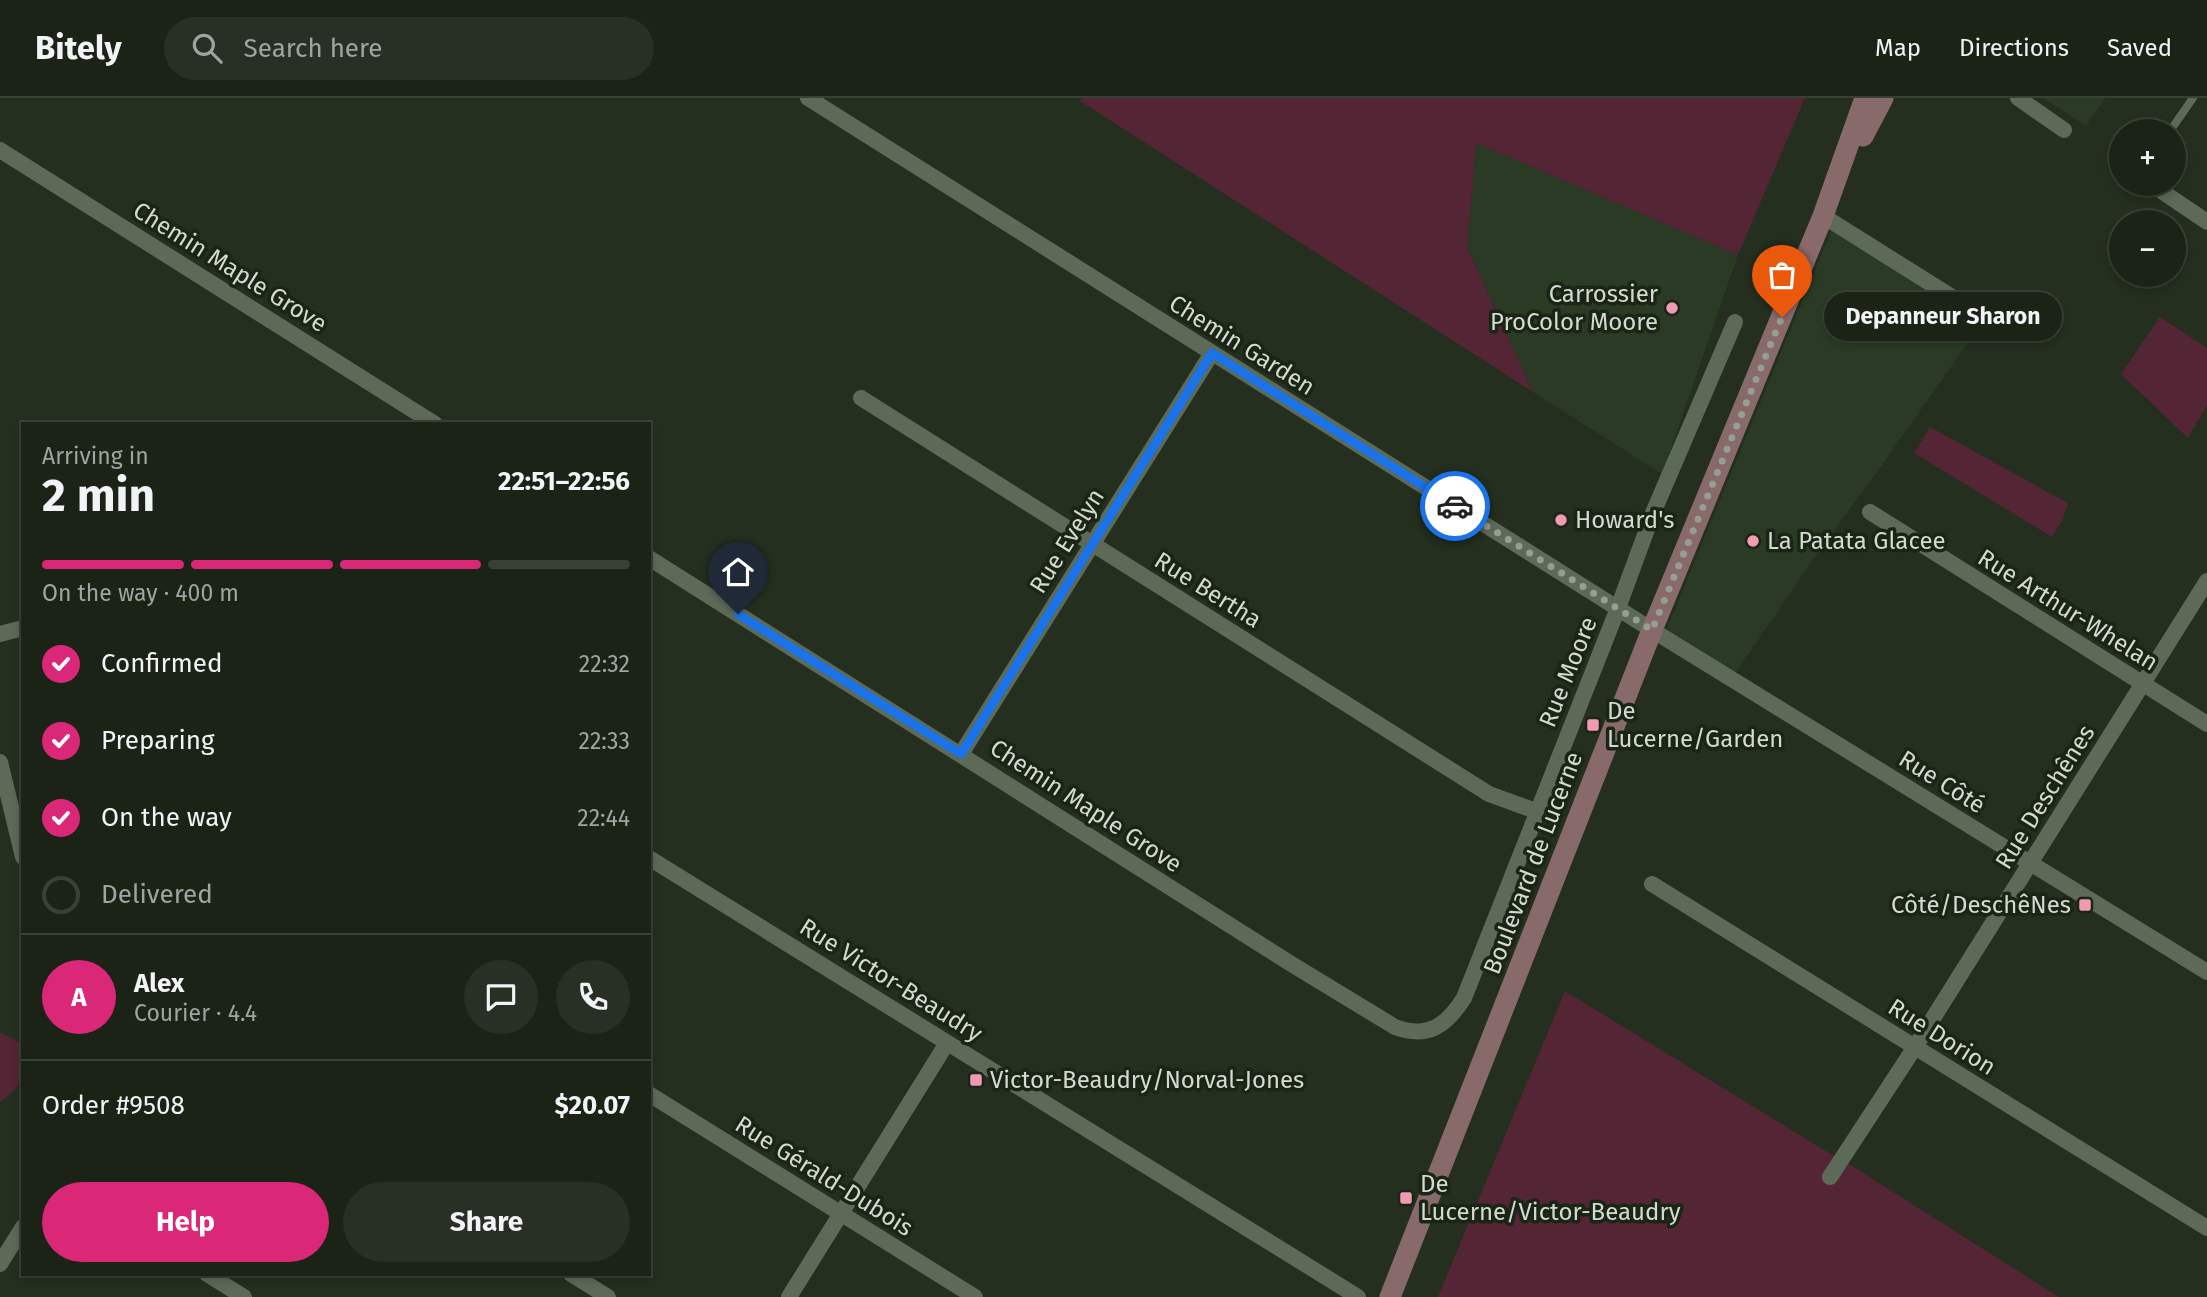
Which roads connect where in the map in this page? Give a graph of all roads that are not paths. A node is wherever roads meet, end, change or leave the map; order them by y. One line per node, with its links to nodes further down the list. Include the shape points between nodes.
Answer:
1 (808, 98): 14 (street, Chemin Garden)
2 (1865, 98): 10 (main road, Boulevard de Lucerne)
3 (1883, 98): 10 (main road, Boulevard de Lucerne)
4 (2018, 98): 7 (street)
5 (2193, 98): 6 (lane)
6 (2178, 119)
7 (2064, 130)
8 (0, 150): 16 (street, Chemin Maple Grove)
9 (2169, 196): 11 (street)
10 (1823, 216): 12 (street); 23 (main road, Boulevard de Lucerne)
11 (2207, 222)
12 (1960, 302)
13 (1735, 322): 21 (street, Rue Moore, via 1653,513)
14 (1212, 353): 18 (street, Rue Evelyn); 21 (street, Chemin Garden)
15 (861, 398): 18 (street, Rue Bertha)
16 (432, 422)
17 (1870, 512): 25 (street, Rue Arthur-Whelan)
18 (1092, 544): 27 (street, Rue Evelyn); 29 (street, Rue Bertha, via 1489,794)
19 (651, 559): 27 (street, Chemin Maple Grove)
20 (2207, 581): 25 (street, Rue Deschênes)
21 (1618, 608): 23 (street, Chemin Garden); 29 (street, Rue Moore)
22 (21, 629): 24 (street)
23 (1652, 630): 32 (street, Rue Côté); 51 (main road, Boulevard de Lucerne)
24 (0, 634)
25 (2143, 684): 26 (street, Rue Arthur-Whelan); 32 (street, Rue Deschênes)
26 (2207, 724)
27 (961, 754): 35 (street, Chemin Maple Grove, via 1395,1027)
28 (0, 762): 30 (street)
29 (1536, 811): 35 (street, Rue Moore, via 1464,998 1454,1013)
30 (20, 832)
31 (651, 859): 36 (street, Rue Victor-Beaudry)
32 (2031, 863): 34 (street, Rue Côté); 37 (street, Rue Deschênes)
33 (1652, 884): 37 (street, Rue Dorion)
34 (2207, 972)
35 (1432, 1030)
36 (947, 1042): 40 (street); 50 (street, Rue Victor-Beaudry)
37 (1915, 1047): 39 (street, Rue Deschênes); 41 (street, Rue Dorion)
38 (651, 1095): 40 (street, Rue Gérald-Dubois)
39 (1830, 1177)
40 (841, 1214): 48 (street); 49 (street, Rue Gérald-Dubois)
41 (2207, 1228)
42 (21, 1230): 43 (street)
43 (0, 1264)
44 (210, 1276): 46 (street)
45 (574, 1276): 47 (street)
46 (244, 1297)
47 (608, 1297)
48 (789, 1297)
49 (975, 1297)
50 (1358, 1297)
51 (1390, 1297)

